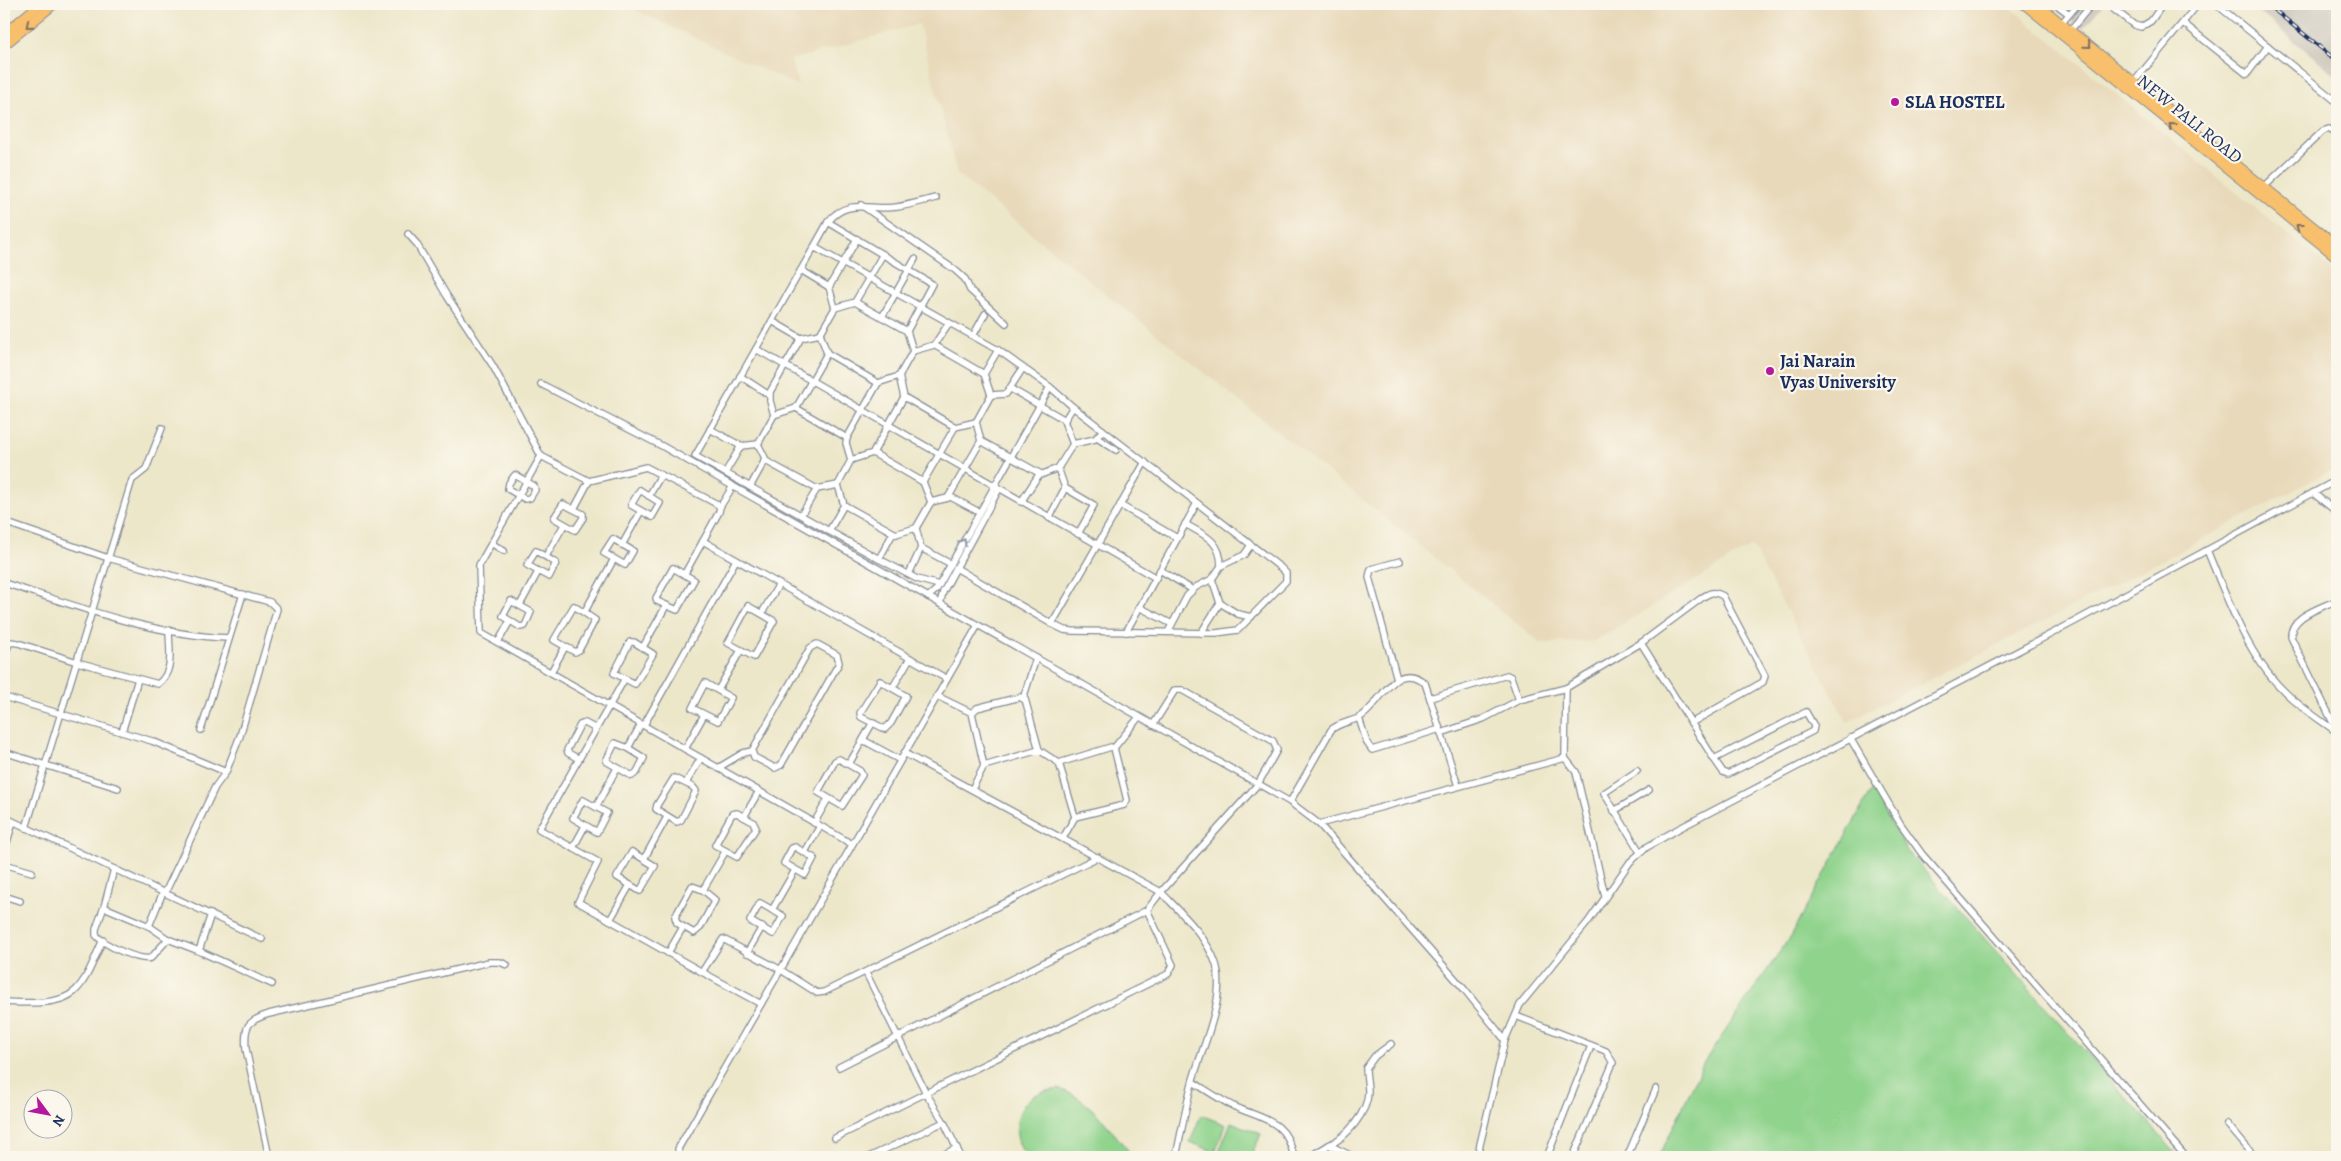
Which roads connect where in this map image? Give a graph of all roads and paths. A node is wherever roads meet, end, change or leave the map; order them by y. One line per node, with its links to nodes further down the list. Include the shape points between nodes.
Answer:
1 (40, 4): 15 (highway)
2 (54, 4): 17 (highway, one-way to 17)
3 (2024, 4): 14 (highway, NEW PALI ROAD)
4 (2037, 4): 14 (highway, NEW PALI ROAD)
5 (2056, 4): 12 (street)
6 (2078, 4): 12 (street)
7 (2092, 4): 16 (street)
8 (2108, 4): 9 (street, via 2141,27)
9 (2163, 4)
10 (2198, 4): 13 (street)
11 (2216, 4): 18 (street)
12 (2069, 14): 14 (street)
13 (2183, 23): 18 (street, via 2243,73 2250,72); 19 (street)
14 (2059, 27): 16 (highway, NEW PALI ROAD)
15 (4, 34)
16 (2067, 34): 19 (highway, NEW PALI ROAD, one-way to 19); 31 (highway, NEW PALI ROAD, one-way to 16)
17 (4, 45)
18 (2268, 46): 20 (street)
19 (2134, 82): 22 (highway, NEW PALI ROAD)
20 (2337, 102)
21 (2336, 131): 22 (street, via 2323,131)
22 (2264, 187): 28 (highway, NEW PALI ROAD)
23 (936, 198): 24 (street, via 897,207)
24 (862, 205): 25 (street, via 838,211); 46 (street, via 955,270 965,279 970,290)
25 (828, 222): 27 (street); 29 (street)
26 (408, 234): 90 (street, via 493,366)
27 (857, 239): 30 (street); 33 (street)
28 (2337, 246)
29 (814, 247): 33 (street); 34 (street)
30 (883, 254): 35 (street); 36 (street)
31 (2337, 257)
32 (915, 259): 35 (street)
33 (844, 263): 36 (street); 37 (street)
34 (801, 270): 37 (street); 44 (street)
35 (910, 270): 38 (street); 40 (street, via 932,284)
36 (868, 278): 38 (street); 39 (street)
37 (829, 287): 41 (street)
38 (896, 293): 40 (street); 43 (street)
39 (855, 302): 41 (street); 43 (street)
40 (920, 307): 45 (street); 47 (street)
41 (835, 308): 48 (street)
42 (985, 314): 49 (street)
43 (882, 317): 47 (street)
44 (772, 321): 50 (street); 52 (street)
45 (949, 323): 49 (street); 51 (street)
46 (1006, 323)
47 (907, 331): 54 (street)
48 (820, 334): 50 (street); 55 (street)
49 (973, 336): 53 (street)
50 (801, 338): 56 (street)
51 (934, 345): 54 (street); 58 (street)
52 (756, 349): 56 (street); 59 (street)
53 (998, 350): 57 (street); 58 (street)
54 (912, 351): 60 (street)
55 (827, 353): 61 (street); 62 (street)
56 (784, 366): 61 (street); 66 (street)
57 (1023, 368): 64 (street); 65 (street)
58 (984, 374): 67 (street)
59 (740, 376): 66 (street); 79 (street)
60 (899, 376): 62 (street); 68 (street)
61 (810, 382): 71 (street); 72 (street)
62 (878, 383): 72 (street)
63 (541, 384): 105 (street)
64 (1050, 387): 69 (street); 70 (street)
65 (1011, 389): 67 (street, via 1006,394); 69 (street)
66 (769, 395): 73 (street)
67 (991, 395): 75 (street)
68 (904, 397): 76 (street); 77 (street)
69 (1039, 405): 74 (street); 91 (street)
70 (1073, 406): 74 (street); 80 (street)
71 (796, 408): 73 (street); 81 (street)
72 (861, 410): 76 (street); 81 (street)
73 (774, 415): 84 (street)
74 (1065, 420): 85 (street)
75 (976, 422): 77 (street); 83 (street)
76 (889, 426): 88 (street); 89 (street)
77 (955, 427): 89 (street)
78 (162, 428): 143 (street, via 146,470 132,480)
79 (710, 429): 86 (street); 97 (street, via 695,456)
80 (1103, 430): 82 (street); 94 (street)
81 (847, 438): 93 (street)
82 (1097, 438): 85 (street); 87 (street)
83 (981, 441): 91 (street); 96 (street)
84 (758, 444): 86 (street); 92 (street)
85 (1074, 444): 95 (street)
86 (741, 446): 97 (street)
87 (1116, 450)
88 (873, 453): 93 (street); 103 (street)
89 (938, 455): 96 (street); 103 (street)
90 (541, 456): 101 (street); 102 (street)
91 (1012, 457): 98 (street); 107 (street)
92 (764, 460): 106 (street); 109 (street)
93 (851, 460): 104 (street)
94 (1145, 462): 116 (street); 118 (street)
95 (1058, 468): 98 (street); 108 (street)
96 (965, 470): 107 (street); 113 (street)
97 (725, 473): 106 (street)
98 (1040, 474): 115 (street)
99 (661, 475): 102 (street, via 646,467); 112 (street); 119 (street)
100 (2337, 480): 110 (street)
101 (527, 481): 111 (street); 111 (street, via 535,490 528,499); 111 (street, via 518,476 511,479 507,487)
102 (589, 481): 120 (street)
103 (923, 482): 114 (street)
104 (838, 485): 109 (street); 117 (street)
105 (733, 486): 119 (street); 162 (street)
106 (750, 487): 124 (street)
107 (996, 488): 115 (street); 122 (street); 150 (street)
108 (1065, 488): 125 (street); 132 (street, via 1094,505)
109 (817, 489): 124 (street)
110 (2313, 493): 123 (street); 140 (street)
111 (518, 496): 135 (street)
112 (650, 496): 121 (street, via 640,490 631,505); 121 (street, via 660,502 652,517)
113 (949, 496): 114 (street, via 945,500); 122 (street)
114 (931, 502): 129 (street)
115 (1022, 502): 125 (street)
116 (1197, 503): 127 (street); 138 (street)
117 (844, 505): 130 (street); 131 (street)
118 (1120, 505): 133 (street); 137 (street)
119 (720, 507): 134 (street)
120 (574, 509): 128 (street, via 583,516 577,528 573,530); 128 (street, via 564,504 558,510 554,518)
121 (641, 511): 136 (street)
122 (979, 512): 148 (street, one-way to 122)
123 (2337, 512)
124 (801, 515): 130 (street)
125 (1049, 518): 132 (street)
126 (4, 522): 143 (street)
127 (1185, 524): 133 (street); 149 (street, via 1214,542)
128 (564, 525): 142 (street)
129 (916, 528): 131 (street); 139 (street)
130 (829, 531): 145 (street)
131 (896, 534): 145 (street, via 890,538)
132 (1078, 534): 137 (street)
133 (1177, 538): 151 (street)
134 (703, 541): 146 (street); 153 (street)
135 (491, 544): 141 (street); 182 (street, via 479,565 481,633)
136 (622, 545): 144 (street, via 613,539 604,553); 144 (street, via 633,551 625,566)
137 (1098, 545): 155 (street); 174 (street)
138 (1251, 545): 149 (street, via 1242,557); 172 (street, via 1286,573 1286,581)
139 (921, 548): 148 (street); 154 (street)
140 (2206, 550): 218 (street, via 2226,597 2264,666 2292,699); 219 (street)
141 (504, 551)
142 (546, 556): 152 (street, via 556,562 556,566 549,577); 152 (street, via 536,551 527,563)
143 (108, 558): 161 (street); 169 (street)
144 (614, 559): 170 (street)
145 (879, 559): 154 (street)
146 (736, 560): 158 (street); 212 (street)
147 (1400, 561): 194 (street, via 1371,569 1369,578)
148 (951, 564): 159 (street)
149 (1222, 566): 156 (street)
150 (956, 568): 165 (street); 174 (street)
151 (1160, 570): 155 (street); 160 (street)
152 (538, 572): 166 (street)
153 (685, 574): 167 (street, via 694,583 679,608 674,610); 167 (street, via 676,568 671,570 656,596 657,601)
154 (909, 574): 159 (street)
155 (1156, 578): 168 (street)
156 (1212, 579): 160 (street); 164 (street)
157 (4, 583): 169 (street)
158 (779, 584): 171 (street); 188 (street)
159 (939, 585): 162 (street)
160 (1193, 590): 175 (street)
161 (243, 594): 181 (street); 240 (street, via 270,602 278,609 243,728)
162 (928, 597): 165 (street)
163 (2337, 600): 218 (street, via 2295,621 2290,629)
164 (1220, 603): 172 (street, via 1238,614); 180 (street)
165 (940, 604): 176 (street)
166 (520, 605): 173 (street, via 511,601 503,612 502,616); 173 (street, via 532,613 525,625 521,627)
167 (666, 606): 185 (street)
168 (1140, 607): 175 (street); 178 (street)
169 (92, 611): 177 (street); 190 (street)
170 (585, 611): 184 (street, via 594,618 594,623 578,651); 184 (street, via 572,607 554,636 555,641)
171 (762, 613): 186 (street, via 774,621 756,654 752,656); 186 (street, via 746,608 728,640)
172 (1251, 617): 180 (street, via 1238,630)
173 (510, 621): 182 (street)
174 (1052, 624): 178 (street, via 1072,631)
175 (1172, 624): 179 (street)
176 (978, 625): 189 (street); 193 (street)
177 (169, 630): 181 (street); 192 (street, via 171,661 165,678 158,684)
178 (1126, 632): 179 (street)
179 (1168, 632): 180 (street)
180 (1201, 633)
181 (229, 638): 215 (street)
182 (498, 642): 191 (street)
183 (1641, 644): 197 (street); 211 (street); 211 (street, via 1712,592 1723,596 1765,676 1763,682)
184 (565, 647): 191 (street)
185 (643, 647): 195 (street, via 652,656 637,683); 195 (street, via 630,642 614,670 615,675)
186 (741, 650): 198 (street)
187 (4, 656): 190 (street, via 10,642 14,642)
188 (910, 658): 193 (street); 196 (street)
189 (1036, 658): 201 (street); 208 (street)
190 (77, 662): 192 (street); 206 (street)
191 (551, 672): 204 (street)
192 (138, 679): 217 (street)
193 (947, 679): 199 (street)
194 (1397, 679): 202 (street, via 1418,677 1425,684); 209 (street)
195 (624, 680): 204 (street)
196 (893, 687): 210 (street, via 880,682 861,709 862,716); 210 (street, via 906,695 905,700 886,728)
197 (1566, 688): 203 (street); 229 (street)
198 (718, 690): 207 (street, via 704,685 692,708); 207 (street, via 731,698 720,720)
199 (937, 696): 205 (street); 227 (street)
200 (4, 697): 206 (street)
201 (1023, 698): 205 (street, via 977,708); 224 (street)
202 (1430, 698): 203 (street, via 1508,676 1512,678); 216 (street)
203 (1519, 700): 216 (street, via 1483,719)
204 (609, 706): 212 (street); 214 (street)
205 (972, 713): 236 (street)
206 (61, 714): 217 (street); 235 (street)
207 (704, 715): 223 (street)
208 (1139, 717): 213 (street); 222 (street)
209 (1359, 718): 216 (street, via 1372,750); 249 (street, via 1331,730)
210 (873, 722): 220 (street)
211 (1692, 723): 231 (street)
212 (642, 725): 221 (street); 223 (street)
213 (1154, 725): 242 (street); 242 (street, via 1174,690 1182,690 1239,720 1273,741 1277,750)
214 (596, 729): 230 (street); 230 (street, via 585,723 580,725 567,750)
215 (201, 730)
216 (1441, 731): 243 (street)
217 (122, 732): 240 (street)
218 (2337, 732)
219 (1850, 738): 267 (street, via 1678,828); 329 (street, via 1922,854)
220 (863, 740): 232 (street); 234 (street)
221 (628, 748): 237 (street, via 613,744 606,761); 237 (street, via 644,758 637,772 632,776)
222 (1114, 748): 233 (street); 252 (street, via 1127,800 1124,804)
223 (685, 749): 228 (street)
224 (1039, 750): 233 (street); 236 (street)
225 (752, 751): 225 (street, via 812,646 816,644 837,655 839,663 781,765 775,768 754,757); 238 (street)
226 (4, 752): 235 (street)
227 (904, 753): 232 (street); 245 (street)
228 (701, 758): 238 (street); 241 (street)
229 (1565, 758): 243 (street); 279 (street, via 1576,772)
230 (579, 759): 263 (street, via 539,829)
231 (1714, 759): 231 (street, via 1804,712 1808,713 1814,726 1813,731 1728,774 1722,772)
232 (900, 760): 262 (street)
233 (1059, 762): 252 (street)
234 (848, 764): 248 (street, via 835,760 818,790); 248 (street, via 862,775 844,806)
235 (46, 765): 244 (street); 260 (street)
236 (984, 766): 245 (street)
237 (617, 768): 250 (street)
238 (718, 768): 247 (street)
239 (1637, 771): 251 (street, via 1605,791 1604,797)
240 (226, 772): 277 (street, via 215,787)
241 (686, 784): 254 (street, via 693,787 696,795 679,822); 254 (street, via 674,778 657,805 656,809)
242 (1258, 784): 249 (street); 276 (street)
243 (1458, 786): 258 (street)
244 (118, 788)
245 (972, 789): 261 (street)
246 (1649, 790): 251 (street)
247 (759, 791): 255 (street); 257 (street)
248 (828, 799): 257 (street)
249 (1290, 802): 258 (street)
250 (596, 807): 259 (street, via 607,813 597,832); 259 (street, via 583,800 573,818)
251 (1614, 811): 267 (street)
252 (1075, 816): 261 (street)
253 (4, 817): 256 (street)
254 (667, 817): 269 (street)
255 (744, 817): 265 (street, via 732,814 715,842); 265 (street, via 756,828 739,855 736,857)
256 (14, 822): 260 (street); 264 (street)
257 (817, 824): 262 (street); 266 (street)
258 (1319, 824): 304 (street)
259 (585, 826): 263 (street)
260 (26, 828): 271 (street)
261 (1063, 838): 268 (street)
262 (852, 844): 296 (street)
263 (573, 848): 285 (street, via 598,862 578,902)
264 (4, 852)
265 (725, 852): 275 (street)
266 (804, 852): 272 (street, via 792,848 784,862); 272 (street, via 814,860 807,874)
267 (1640, 852): 279 (street)
268 (1098, 857): 276 (street); 298 (street)
269 (644, 859): 274 (street, via 655,866 640,891); 274 (street, via 632,852 617,877)
270 (4, 864): 273 (street)
271 (114, 869): 277 (street); 281 (street)
272 (794, 870): 282 (street)
273 (32, 872)
274 (630, 885): 285 (street)
275 (703, 890): 287 (street, via 693,885 675,914 677,923); 287 (street, via 714,898 713,905 696,932)
276 (1161, 892): 283 (street); 308 (street, via 1195,928 1216,964 1219,978 1216,1003)
277 (164, 893): 284 (street); 286 (street)
278 (4, 896): 280 (street)
279 (1605, 896): 302 (street, via 1588,922 1534,986)
280 (20, 901)
281 (104, 907): 286 (street); 291 (street, via 96,930 96,935)
282 (772, 910): 288 (street, via 783,916 773,934); 288 (street, via 760,903 750,921)
283 (1147, 910): 303 (street); 310 (street, via 1173,965 1168,974)
284 (210, 914): 289 (street); 292 (street)
285 (610, 920): 293 (street)
286 (149, 926): 290 (street)
287 (683, 927): 293 (street)
288 (762, 927): 294 (street)
289 (262, 938)
290 (168, 939): 291 (street, via 156,954 146,960); 292 (street)
291 (103, 940): 300 (street, via 78,988 69,996 57,1000)
292 (199, 951): 299 (street)
293 (668, 953): 297 (street)
294 (747, 953): 296 (street); 297 (street, via 723,939)
295 (507, 964): 316 (street, via 489,962 255,1018 245,1034 246,1049)
296 (781, 970): 298 (street, via 820,993); 301 (street)
297 (702, 972): 301 (street)
298 (866, 973): 303 (street)
299 (272, 984)
300 (4, 1002)
301 (761, 1004): 317 (street, via 678,1149)
302 (1516, 1016): 304 (street); 306 (street)
303 (897, 1037): 307 (street); 310 (street)
304 (1505, 1040): 325 (street)
305 (1391, 1044): 314 (street, via 1366,1068 1368,1093 1360,1115 1343,1135)
306 (1591, 1046): 326 (street); 327 (street, via 1606,1052 1613,1063)
307 (839, 1066)
308 (1193, 1082): 321 (street); 322 (street, via 1232,1105 1274,1122 1292,1144)
309 (1656, 1089): 328 (street)
310 (926, 1093): 311 (street); 313 (street)
311 (944, 1122): 315 (street); 318 (street)
312 (2227, 1124): 330 (street)
313 (835, 1138)
314 (1329, 1145): 323 (street); 324 (street)
315 (957, 1148): 319 (street); 320 (street)
316 (269, 1157)
317 (680, 1157)
318 (869, 1157)
319 (938, 1157)
320 (961, 1157)
321 (1176, 1157)
322 (1294, 1157)
323 (1309, 1157)
324 (1354, 1157)
325 (1477, 1157)
326 (1547, 1157)
327 (1573, 1157)
328 (1627, 1157)
329 (2186, 1157)
330 (2255, 1157)

